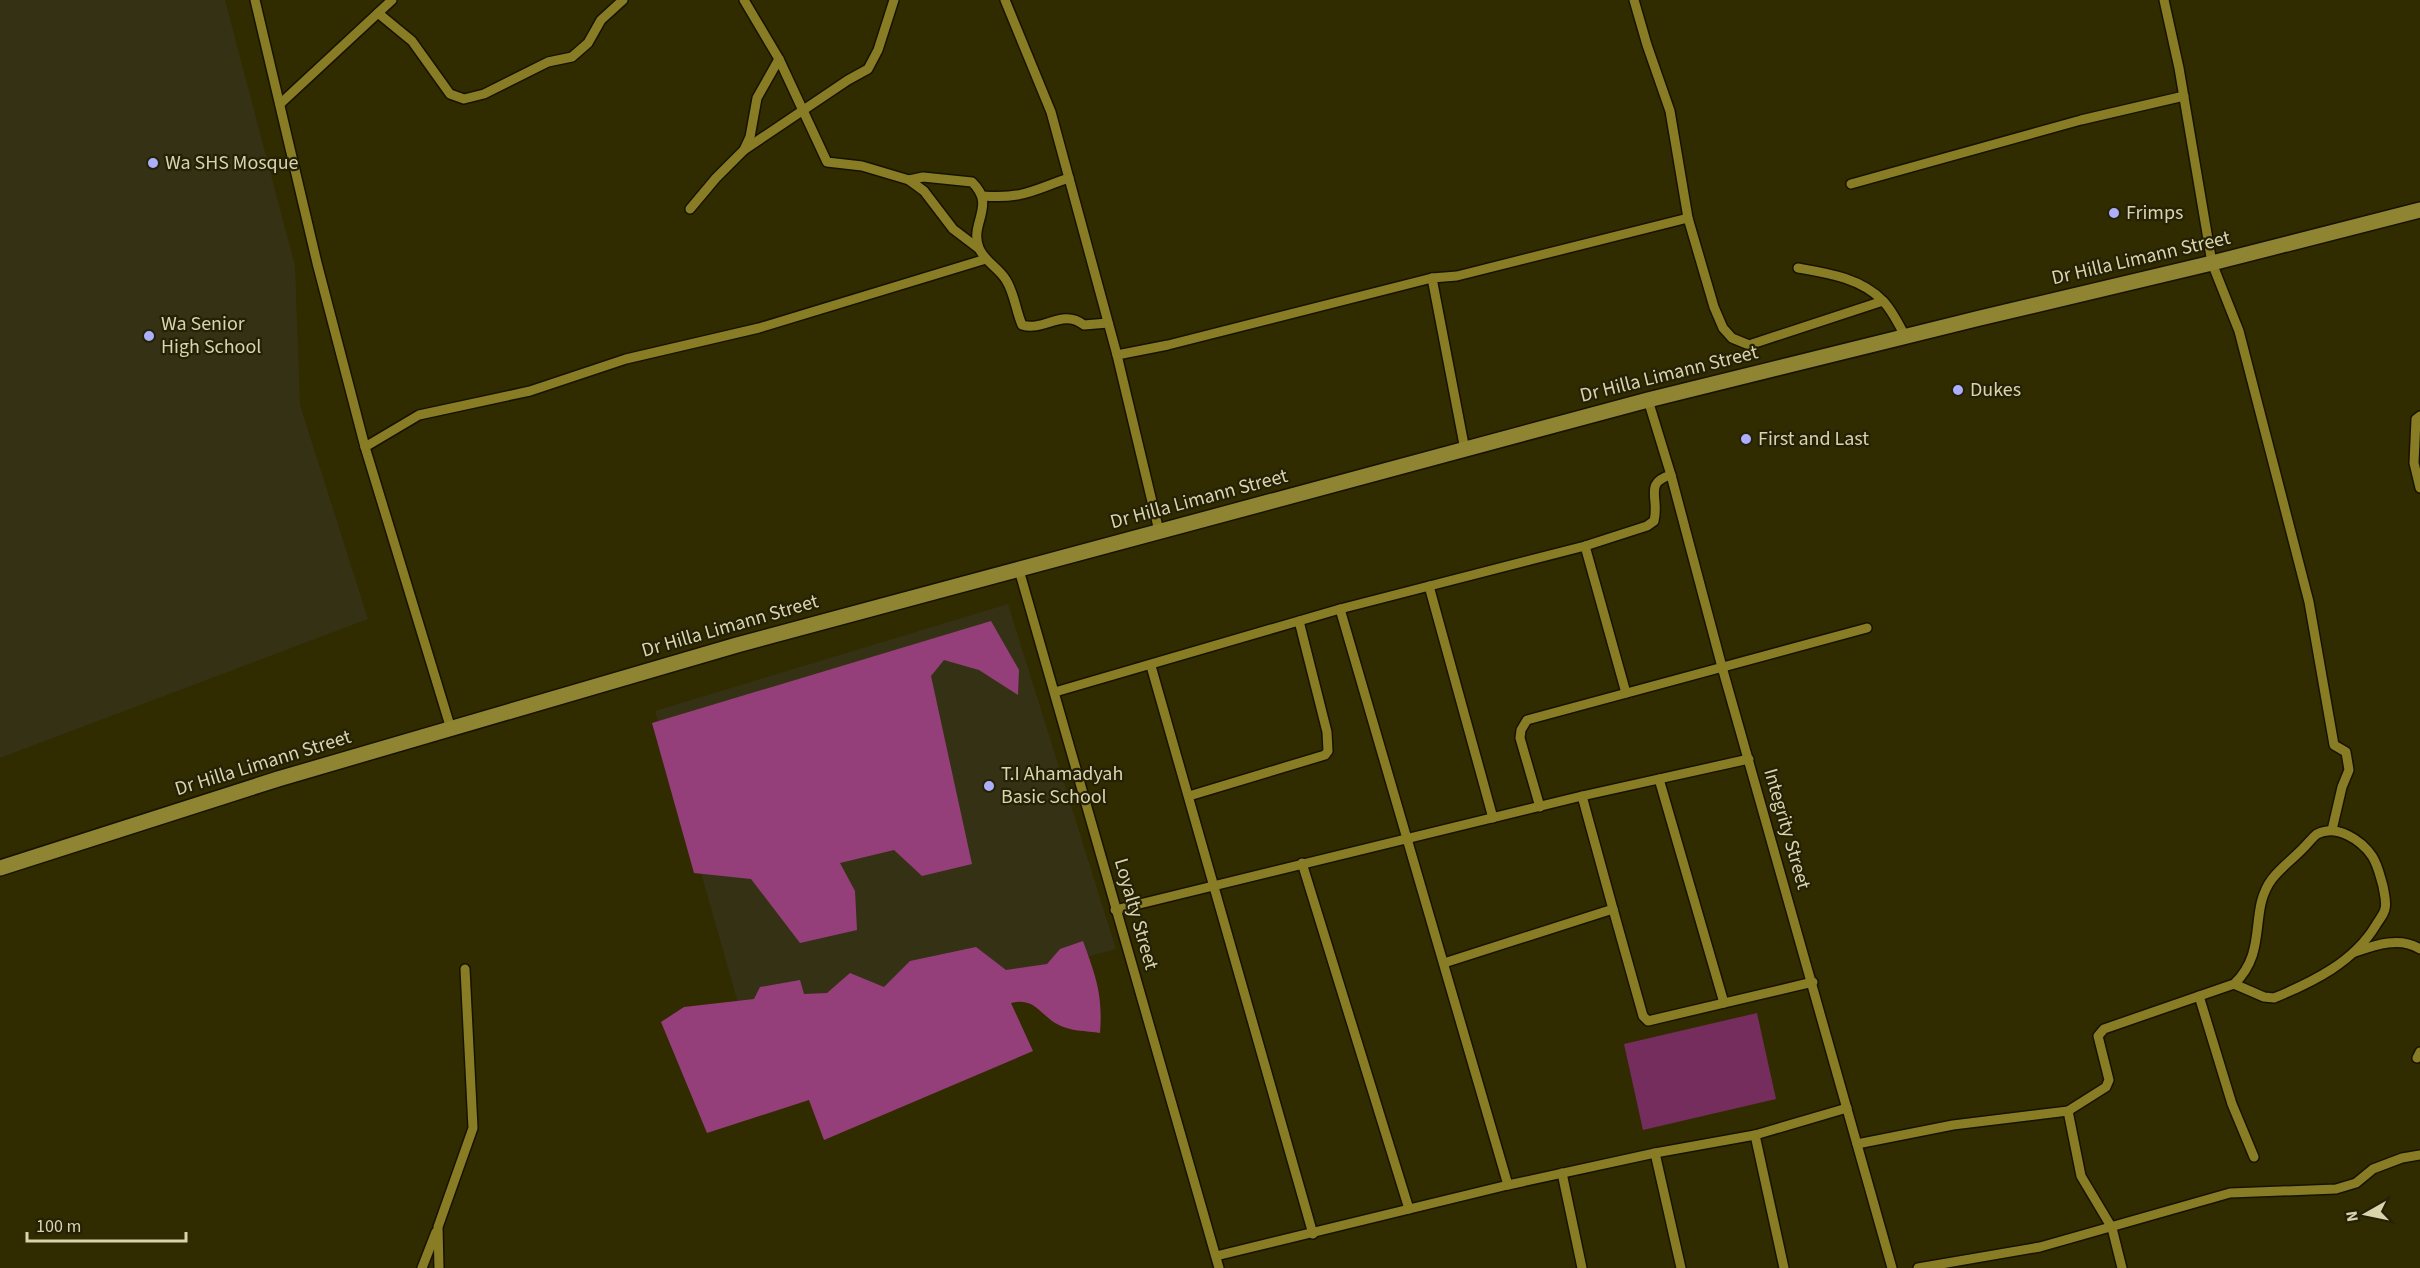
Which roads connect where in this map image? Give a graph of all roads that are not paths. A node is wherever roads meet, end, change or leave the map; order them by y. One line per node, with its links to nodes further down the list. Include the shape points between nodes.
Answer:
1 (255, 0): 12 (street)
2 (392, 0): 9 (street)
3 (622, 0): 9 (street, via 572,57 548,62 484,94 464,99 450,94 412,41)
4 (744, 0): 10 (street)
5 (894, 0): 13 (street, via 868,69)
6 (1005, 0): 15 (street, via 1051,112)
7 (1635, 0): 21 (street, via 1670,111)
8 (2164, 0): 11 (street)
9 (378, 13): 12 (street)
10 (779, 59): 13 (street); 14 (street, via 758,98)
11 (2184, 96): 17 (street, via 2081,120); 24 (street)
12 (280, 104): 33 (street)
13 (803, 111): 14 (street); 16 (street, via 827,162 862,166)
14 (744, 150): 19 (street)
15 (1069, 178): 18 (street, via 1031,194 1009,198); 28 (street)
16 (909, 180): 18 (street, via 923,177 972,182); 22 (street, via 924,190 953,229)
17 (1851, 184)
18 (983, 196): 22 (street)
19 (690, 209)
20 (2420, 210): 24 (highway, Dr Hilla Limann Street)
21 (1688, 218): 26 (street, via 1457,276); 27 (street, via 1714,307 1723,328 1739,343 1749,345)
22 (978, 248): 23 (street)
23 (986, 259): 28 (street, via 1008,282 1022,325 1031,328 1070,318 1084,325); 33 (street, via 759,328 626,359 530,391 419,415)
24 (2212, 264): 29 (highway, Dr Hilla Limann Street); 55 (street, via 2239,331 2309,602 2334,746 2346,752 2349,770)
25 (1798, 268): 27 (street, via 1851,280)
26 (1432, 278): 30 (street); 34 (street)
27 (1883, 301): 29 (street)
28 (1108, 323): 30 (street)
29 (1905, 336): 31 (highway, Dr Hilla Limann Street)
30 (1117, 355): 37 (street)
31 (1648, 400): 34 (highway, Dr Hilla Limann Street); 35 (street, Integrity Street)
32 (2420, 416): 36 (street, via 2416,419 2414,463)
33 (365, 447): 48 (street)
34 (1465, 450): 37 (highway, Dr Hilla Limann Street)
35 (1671, 475): 38 (street, via 1658,478 1655,483 1654,521); 45 (street, Integrity Street)
36 (2420, 488)
37 (1159, 531): 39 (highway, Dr Hilla Limann Street)
38 (1585, 546): 40 (street); 47 (street)
39 (1019, 570): 46 (street, Loyalty Street); 48 (highway, Dr Hilla Limann Street, via 736,645)
40 (1429, 586): 41 (street); 54 (street)
41 (1340, 609): 42 (street); 56 (street)
42 (1299, 621): 44 (street); 51 (street, via 1327,732 1328,751)
43 (1868, 628): 45 (street)
44 (1151, 666): 46 (street); 51 (street)
45 (1722, 667): 47 (street); 49 (street, Integrity Street)
46 (1055, 692): 61 (street, Loyalty Street)
47 (1626, 693): 53 (street, via 1527,720 1521,738)
48 (451, 729): 58 (highway, Dr Hilla Limann Street, via 278,779)
49 (1749, 759): 50 (street); 66 (street, Integrity Street)
50 (1659, 779): 52 (street); 69 (street)
51 (1189, 796): 59 (street)
52 (1582, 796): 53 (street); 60 (street)
53 (1539, 807): 54 (street)
54 (1493, 818): 56 (street)
55 (2332, 830): 63 (street, via 2349,836 2372,856 2385,894 2385,909); 67 (street, via 2316,834 2272,879 2264,894 2252,961)
56 (1406, 838): 57 (street); 64 (street)
57 (1302, 863): 59 (street); 79 (street)
58 (0, 868)
59 (1215, 884): 61 (street); 82 (street)
60 (1613, 909): 64 (street); 69 (street, via 1643,1016 1648,1021)
61 (1115, 910): 83 (street, Loyalty Street)
62 (2420, 949): 63 (street, via 2384,942)
63 (2355, 952): 67 (street, via 2334,968 2274,998)
64 (1444, 963): 78 (street)
65 (465, 969): 80 (street, via 473,1128)
66 (1813, 982): 69 (street); 70 (street, Integrity Street)
67 (2234, 984): 68 (street)
68 (2199, 996): 71 (street, via 2104,1029 2098,1036 2109,1080 2106,1087); 76 (street, via 2232,1104)
69 (1724, 1003)
70 (1847, 1108): 72 (street); 73 (street, Integrity Street)
71 (2068, 1111): 73 (street, via 1953,1125); 81 (street, via 2081,1176)
72 (1755, 1135): 74 (street); 89 (street)
73 (1857, 1144): 90 (street, Integrity Street)
74 (1655, 1153): 77 (street); 88 (street)
75 (2420, 1155): 81 (street, via 2373,1169 2356,1183 2336,1189 2230,1193)
76 (2254, 1157)
77 (1562, 1173): 78 (street); 87 (street)
78 (1508, 1185): 79 (street)
79 (1409, 1209): 82 (street)
80 (438, 1227): 84 (street); 85 (street)
81 (2112, 1228): 91 (street, via 2040,1247); 92 (street)
82 (1313, 1234): 83 (street)
83 (1216, 1256): 86 (street, Loyalty Street)
84 (422, 1268)
85 (439, 1268)
86 (1219, 1268)
87 (1582, 1268)
88 (1681, 1268)
89 (1785, 1268)
90 (1892, 1268)
91 (1918, 1268)
92 (2122, 1268)

